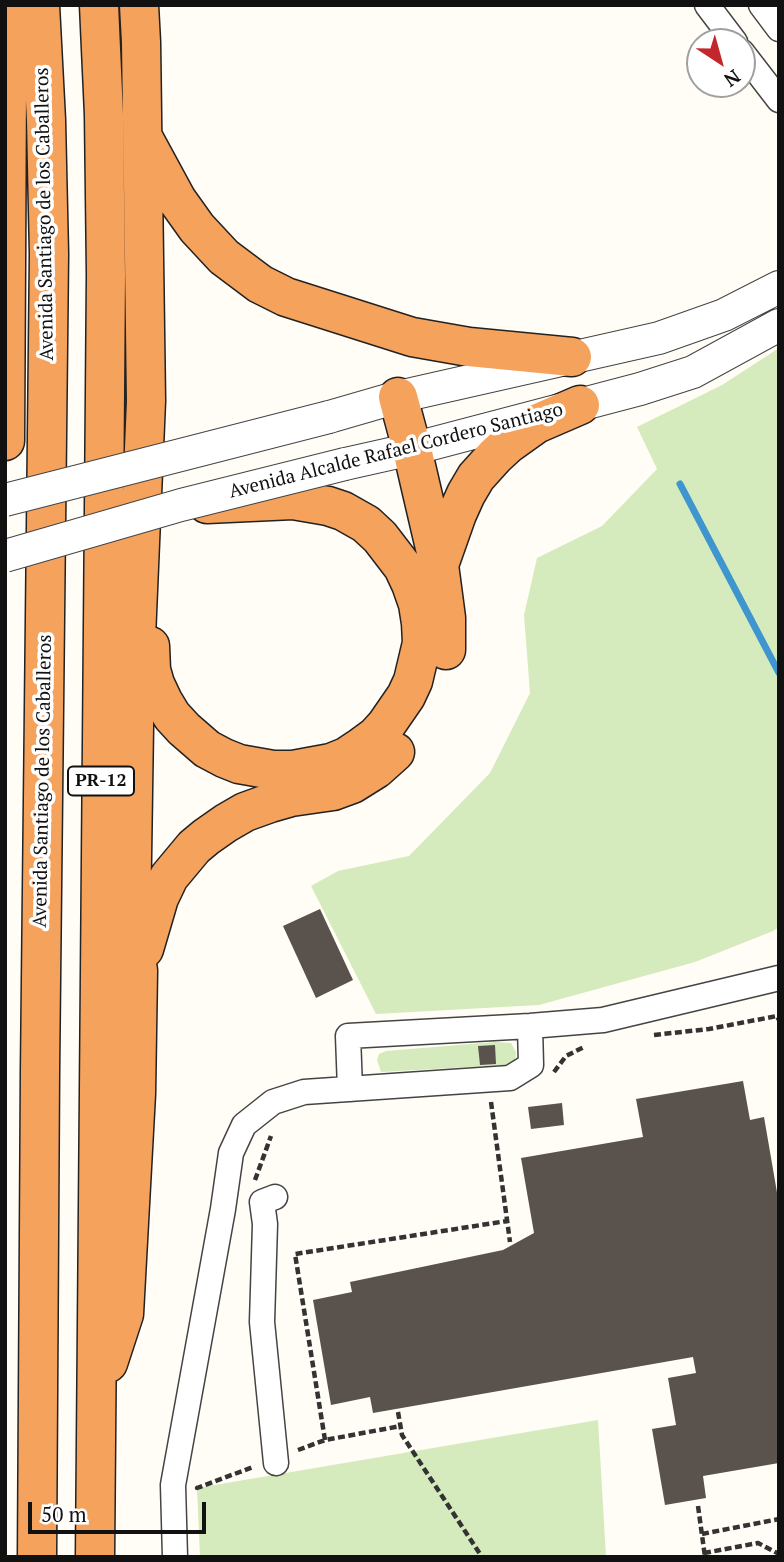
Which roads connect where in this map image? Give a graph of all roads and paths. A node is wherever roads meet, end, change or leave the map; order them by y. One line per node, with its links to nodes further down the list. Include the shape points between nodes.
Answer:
1 (10, 5): 10 (highway)
2 (40, 5): 50 (highway, Avenida Santiago de los Caballeros / PR-12, via 49,254)
3 (99, 5): 39 (highway, PR-12, via 106,275)
4 (139, 5): 12 (highway)
5 (707, 5): 7 (street)
6 (761, 5): 8 (street)
7 (724, 28)
8 (779, 29)
9 (756, 70): 11 (street)
10 (6, 82): 17 (highway)
11 (779, 100)
12 (142, 136): 15 (highway, via 192,221 225,257 260,284 286,297 412,337); 25 (highway, via 146,401)
13 (779, 287): 15 (street, via 724,316 659,338)
14 (779, 326): 18 (street, Avenida Alcalde Rafael Cordero Santiago, via 693,372)
15 (572, 357): 16 (street)
16 (398, 397): 20 (highway); 21 (street, bridge)
17 (5, 405): 19 (highway)
18 (580, 405): 20 (street, Avenida Alcalde Rafael Cordero Santiago); 24 (highway, via 536,424 508,444 476,477)
19 (5, 441)
20 (412, 449): 22 (street, Avenida Alcalde Rafael Cordero Santiago, bridge); 24 (highway)
21 (5, 500)
22 (181, 505): 23 (street, Avenida Alcalde Rafael Cordero Santiago, bridge); 25 (highway, bridge, via 293,500 328,506 366,524 403,567 418,604 422,643 406,696 376,736 346,757 293,770 239,764 207,749 172,716 163,701 151,670 150,632)
23 (5, 556)
24 (439, 565): 26 (highway, via 446,618 445,658 436,695 411,734 376,769 352,784 245,812 194,847 169,877 159,898)
25 (138, 574): 26 (highway, via 131,922)
26 (138, 971): 39 (highway, via 124,1314)
27 (778, 980): 29 (street, via 603,1020)
28 (779, 1020): 30 (path, via 777,1016)
29 (530, 1026): 33 (street, via 531,1065 510,1079); 33 (street, via 348,1036)
30 (645, 1035)
31 (585, 1046): 32 (path, via 566,1056)
32 (547, 1080)
33 (350, 1089): 36 (street, via 303,1092 273,1102 244,1125 231,1153)
34 (490, 1095): 37 (path)
35 (272, 1133): 36 (path)
36 (251, 1204): 43 (street, via 265,1224 262,1322); 52 (street, via 173,1485)
37 (507, 1221): 38 (path); 42 (path, via 295,1254)
38 (510, 1241)
39 (96, 1398): 51 (highway, PR-12)
40 (398, 1412): 41 (path)
41 (401, 1426): 42 (path); 53 (path, via 402,1435)
42 (325, 1440): 43 (path)
43 (274, 1460): 44 (path, via 197,1488)
44 (200, 1475)
45 (698, 1506): 47 (path)
46 (779, 1519): 47 (path)
47 (702, 1534): 48 (path)
48 (704, 1555): 49 (path, via 758,1543)
49 (779, 1555)
50 (37, 1557)
51 (95, 1557)
52 (174, 1557)
53 (482, 1557)

